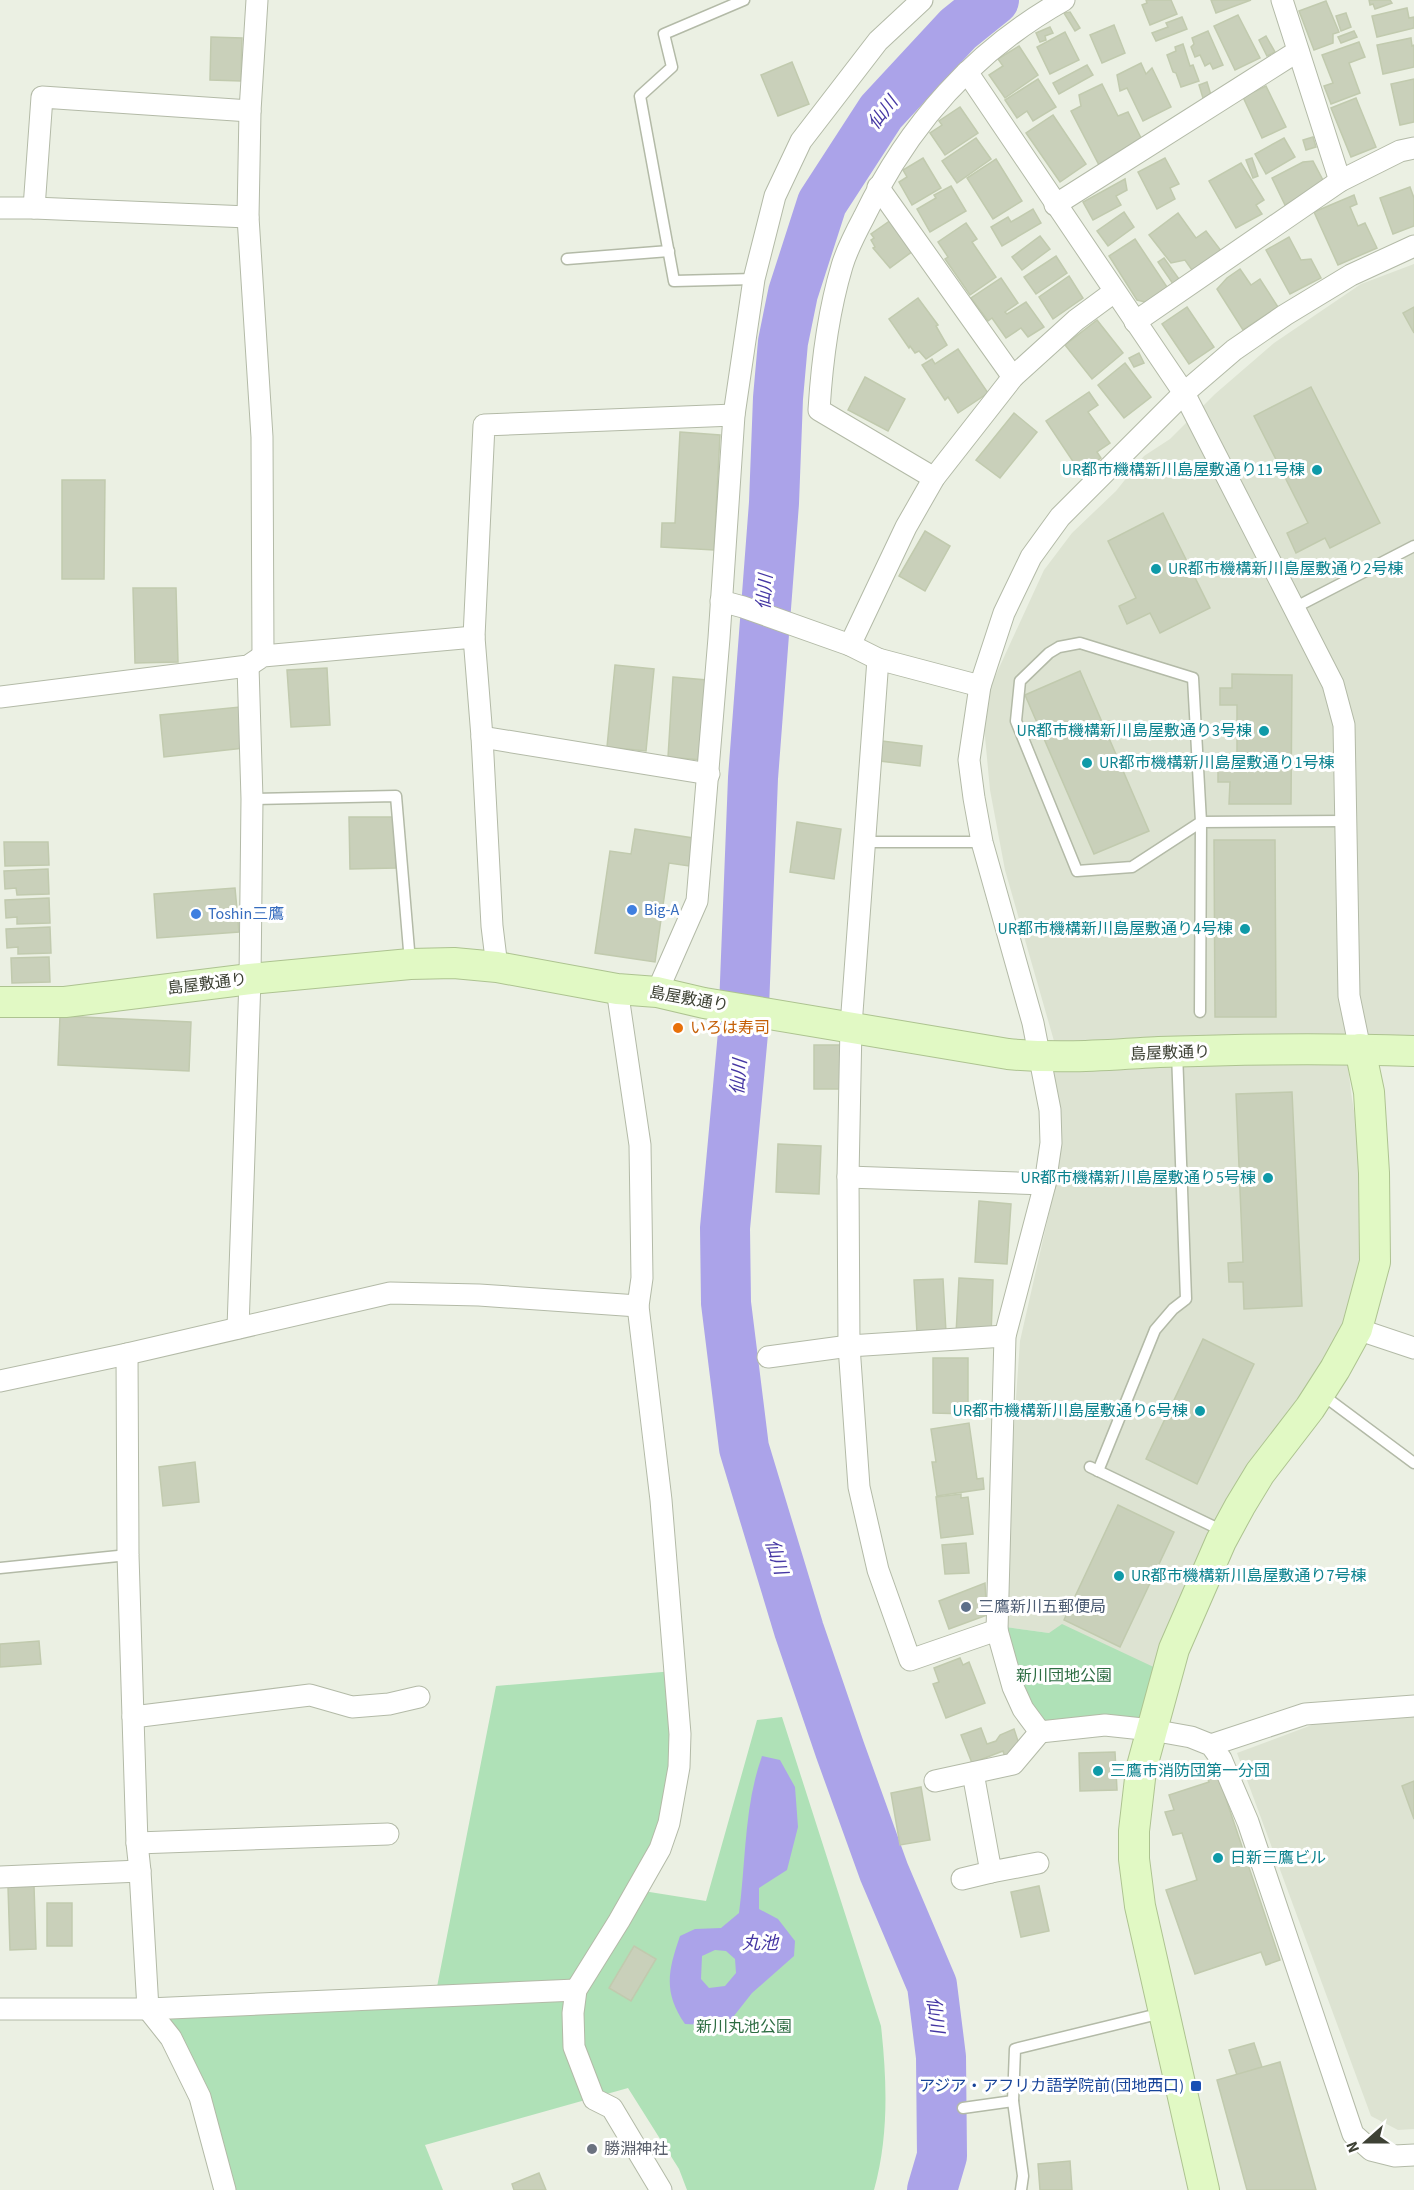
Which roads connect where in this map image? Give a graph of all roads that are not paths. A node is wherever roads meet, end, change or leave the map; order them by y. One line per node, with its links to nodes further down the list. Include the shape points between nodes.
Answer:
1 (257, 0): 8 (street)
2 (744, 0): 17 (lane, via 663,34 672,67 640,96)
3 (922, 0): 19 (street, via 878,40 801,141 776,196)
4 (1064, 0): 7 (street, via 1034,17)
5 (1282, 0): 6 (street)
6 (1298, 51): 10 (street); 12 (street)
7 (967, 72): 11 (street, via 934,106); 12 (street)
8 (250, 111): 14 (street, via 42,97); 15 (street)
9 (1414, 148): 10 (street)
10 (1340, 181): 21 (street)
11 (878, 187): 22 (street); 25 (street, via 842,264 823,352 819,410)
12 (1055, 205): 20 (street)
13 (0, 208): 14 (street)
14 (34, 208): 15 (street)
15 (248, 217): 32 (street, via 262,437)
16 (1414, 246): 23 (street, via 1351,275 1285,315 1234,350)
17 (669, 251): 18 (lane); 19 (lane, via 674,281)
18 (567, 259)
19 (754, 279): 24 (street)
20 (1114, 292): 21 (street); 22 (street)
21 (1135, 322): 23 (street)
22 (1013, 376): 25 (street)
23 (1184, 393): 28 (street); 33 (street, via 1060,517 1031,557 1004,614)
24 (734, 415): 27 (street); 29 (street, via 484,424)
25 (934, 478): 30 (street)
26 (1414, 546): 28 (lane)
27 (721, 601): 30 (street); 36 (street)
28 (1294, 608): 38 (street, via 1333,684 1344,725)
29 (474, 637): 32 (street); 35 (street)
30 (850, 645): 31 (street)
31 (878, 659): 33 (street); 40 (street)
32 (255, 661): 34 (street); 37 (street)
33 (980, 686): 41 (street, via 969,760)
34 (0, 698)
35 (482, 737): 36 (street); 43 (street)
36 (708, 774): 46 (street, via 697,901)
37 (252, 799): 42 (lane, via 396,796); 44 (street)
38 (1346, 821): 39 (lane); 50 (street, via 1349,996)
39 (1201, 822): 39 (lane, via 1132,867 1077,871 1016,721 1020,681 1049,653 1080,643 1193,678); 48 (lane)
40 (865, 842): 41 (lane); 49 (street)
41 (982, 842): 53 (street)
42 (410, 964): 43 (street, 島屋敷通り); 44 (street, 島屋敷通り)
43 (497, 967): 45 (street, 島屋敷通り)
44 (250, 979): 47 (street, 島屋敷通り, via 66,1002); 57 (street)
45 (617, 988): 46 (street, 島屋敷通り); 56 (street, via 640,1144 642,1278)
46 (657, 992): 49 (street, 島屋敷通り)
47 (0, 1002)
48 (1200, 1012)
49 (851, 1026): 53 (street, 島屋敷通り); 54 (street)
50 (1360, 1049): 51 (street, 島屋敷通り); 52 (street, 島屋敷通り); 58 (street, via 1369,1092 1375,1262)
51 (1414, 1051)
52 (1178, 1052): 53 (street, 島屋敷通り); 67 (lane, via 1186,1299 1155,1330 1094,1469)
53 (1040, 1057): 55 (street, via 1050,1110 1051,1143)
54 (848, 1178): 55 (street); 60 (street)
55 (1045, 1184): 59 (street)
56 (638, 1306): 57 (street, via 390,1293); 86 (street, via 661,1500 680,1734 679,1767 660,1850)
57 (238, 1328): 62 (street)
58 (1357, 1329): 61 (street); 65 (street)
59 (1005, 1336): 60 (street); 70 (street)
60 (849, 1346): 63 (street); 70 (street, via 859,1487 878,1570 910,1660)
61 (1414, 1348)
62 (127, 1354): 64 (street); 68 (street)
63 (768, 1357)
64 (0, 1381)
65 (1320, 1393): 66 (lane); 67 (street, via 1260,1473)
66 (1414, 1463)
67 (1226, 1532): 74 (street, via 1174,1649)
68 (128, 1555): 69 (lane); 73 (street)
69 (0, 1568)
70 (997, 1629): 75 (street, via 1020,1702)
71 (419, 1697): 73 (street, via 352,1707 310,1695)
72 (1414, 1706): 76 (street, via 1305,1714)
73 (133, 1717): 80 (street)
74 (1152, 1730): 75 (street, via 1105,1725); 76 (street); 89 (street, via 1141,1770 1134,1859)
75 (1040, 1732): 77 (street, via 1013,1764)
76 (1210, 1745): 92 (street, via 1221,1759 1248,1822 1353,2134 1371,2150 1395,2156)
77 (974, 1773): 78 (street); 83 (street)
78 (935, 1781)
79 (388, 1834): 80 (street)
80 (137, 1843): 82 (street)
81 (1038, 1863): 83 (street)
82 (140, 1871): 84 (street); 88 (street)
83 (991, 1872): 85 (street)
84 (0, 1877)
85 (962, 1879)
86 (576, 1990): 88 (street); 94 (street, via 574,2047 594,2099 612,2108)
87 (0, 2009): 88 (street)
88 (148, 2009): 93 (street, via 171,2038 200,2097)
89 (1163, 2013): 90 (lane, via 1015,2049); 96 (street)
90 (1013, 2101): 91 (lane); 95 (lane, via 1023,2176)
91 (963, 2108)
92 (1414, 2155)
93 (225, 2190)
94 (661, 2190)
95 (1021, 2190)
96 (1204, 2190)

